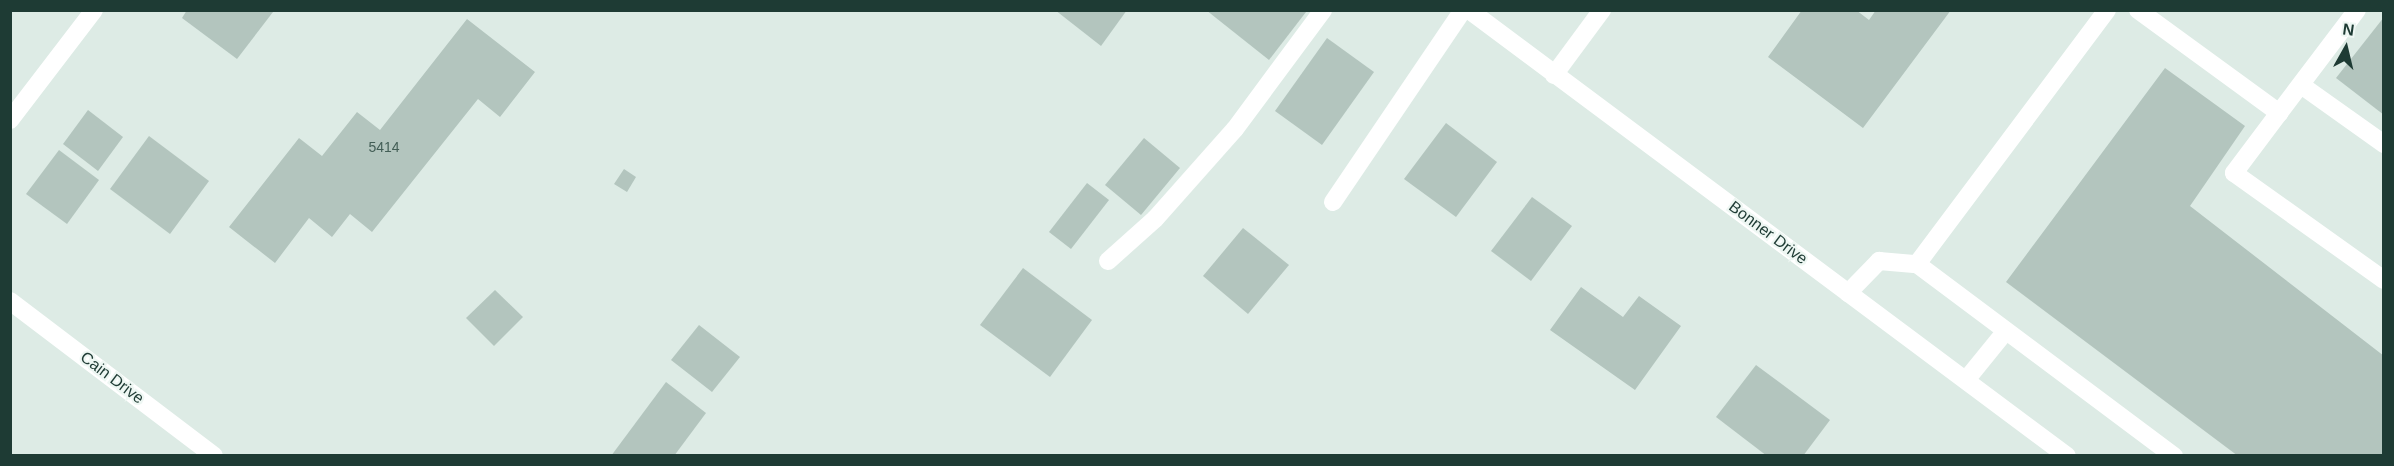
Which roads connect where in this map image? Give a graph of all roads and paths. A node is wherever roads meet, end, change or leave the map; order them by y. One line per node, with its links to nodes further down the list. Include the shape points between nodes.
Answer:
1 (94, 10): 12 (street)
2 (1323, 10): 15 (street, via 1235,129 1155,219)
3 (1463, 10): 14 (street)
4 (1469, 10): 9 (street, Bonner Drive)
5 (1602, 10): 9 (street)
6 (2107, 10): 16 (street)
7 (2138, 10): 11 (street)
8 (2357, 10): 10 (street)
9 (1554, 75): 18 (street, Bonner Drive)
10 (2301, 85): 11 (street); 13 (street)
11 (2279, 113): 17 (street, via 2234,173)
12 (10, 120)
13 (2384, 144)
14 (1333, 201)
15 (1108, 261)
16 (1917, 264): 18 (street, via 1879,261); 20 (street)
17 (2384, 280)
18 (1848, 293): 21 (street, Bonner Drive)
19 (10, 301): 22 (street, Cain Drive)
20 (2005, 332): 21 (street); 24 (street)
21 (1966, 380): 23 (street, Bonner Drive)
22 (214, 456)
23 (2067, 456)
24 (2174, 456)

